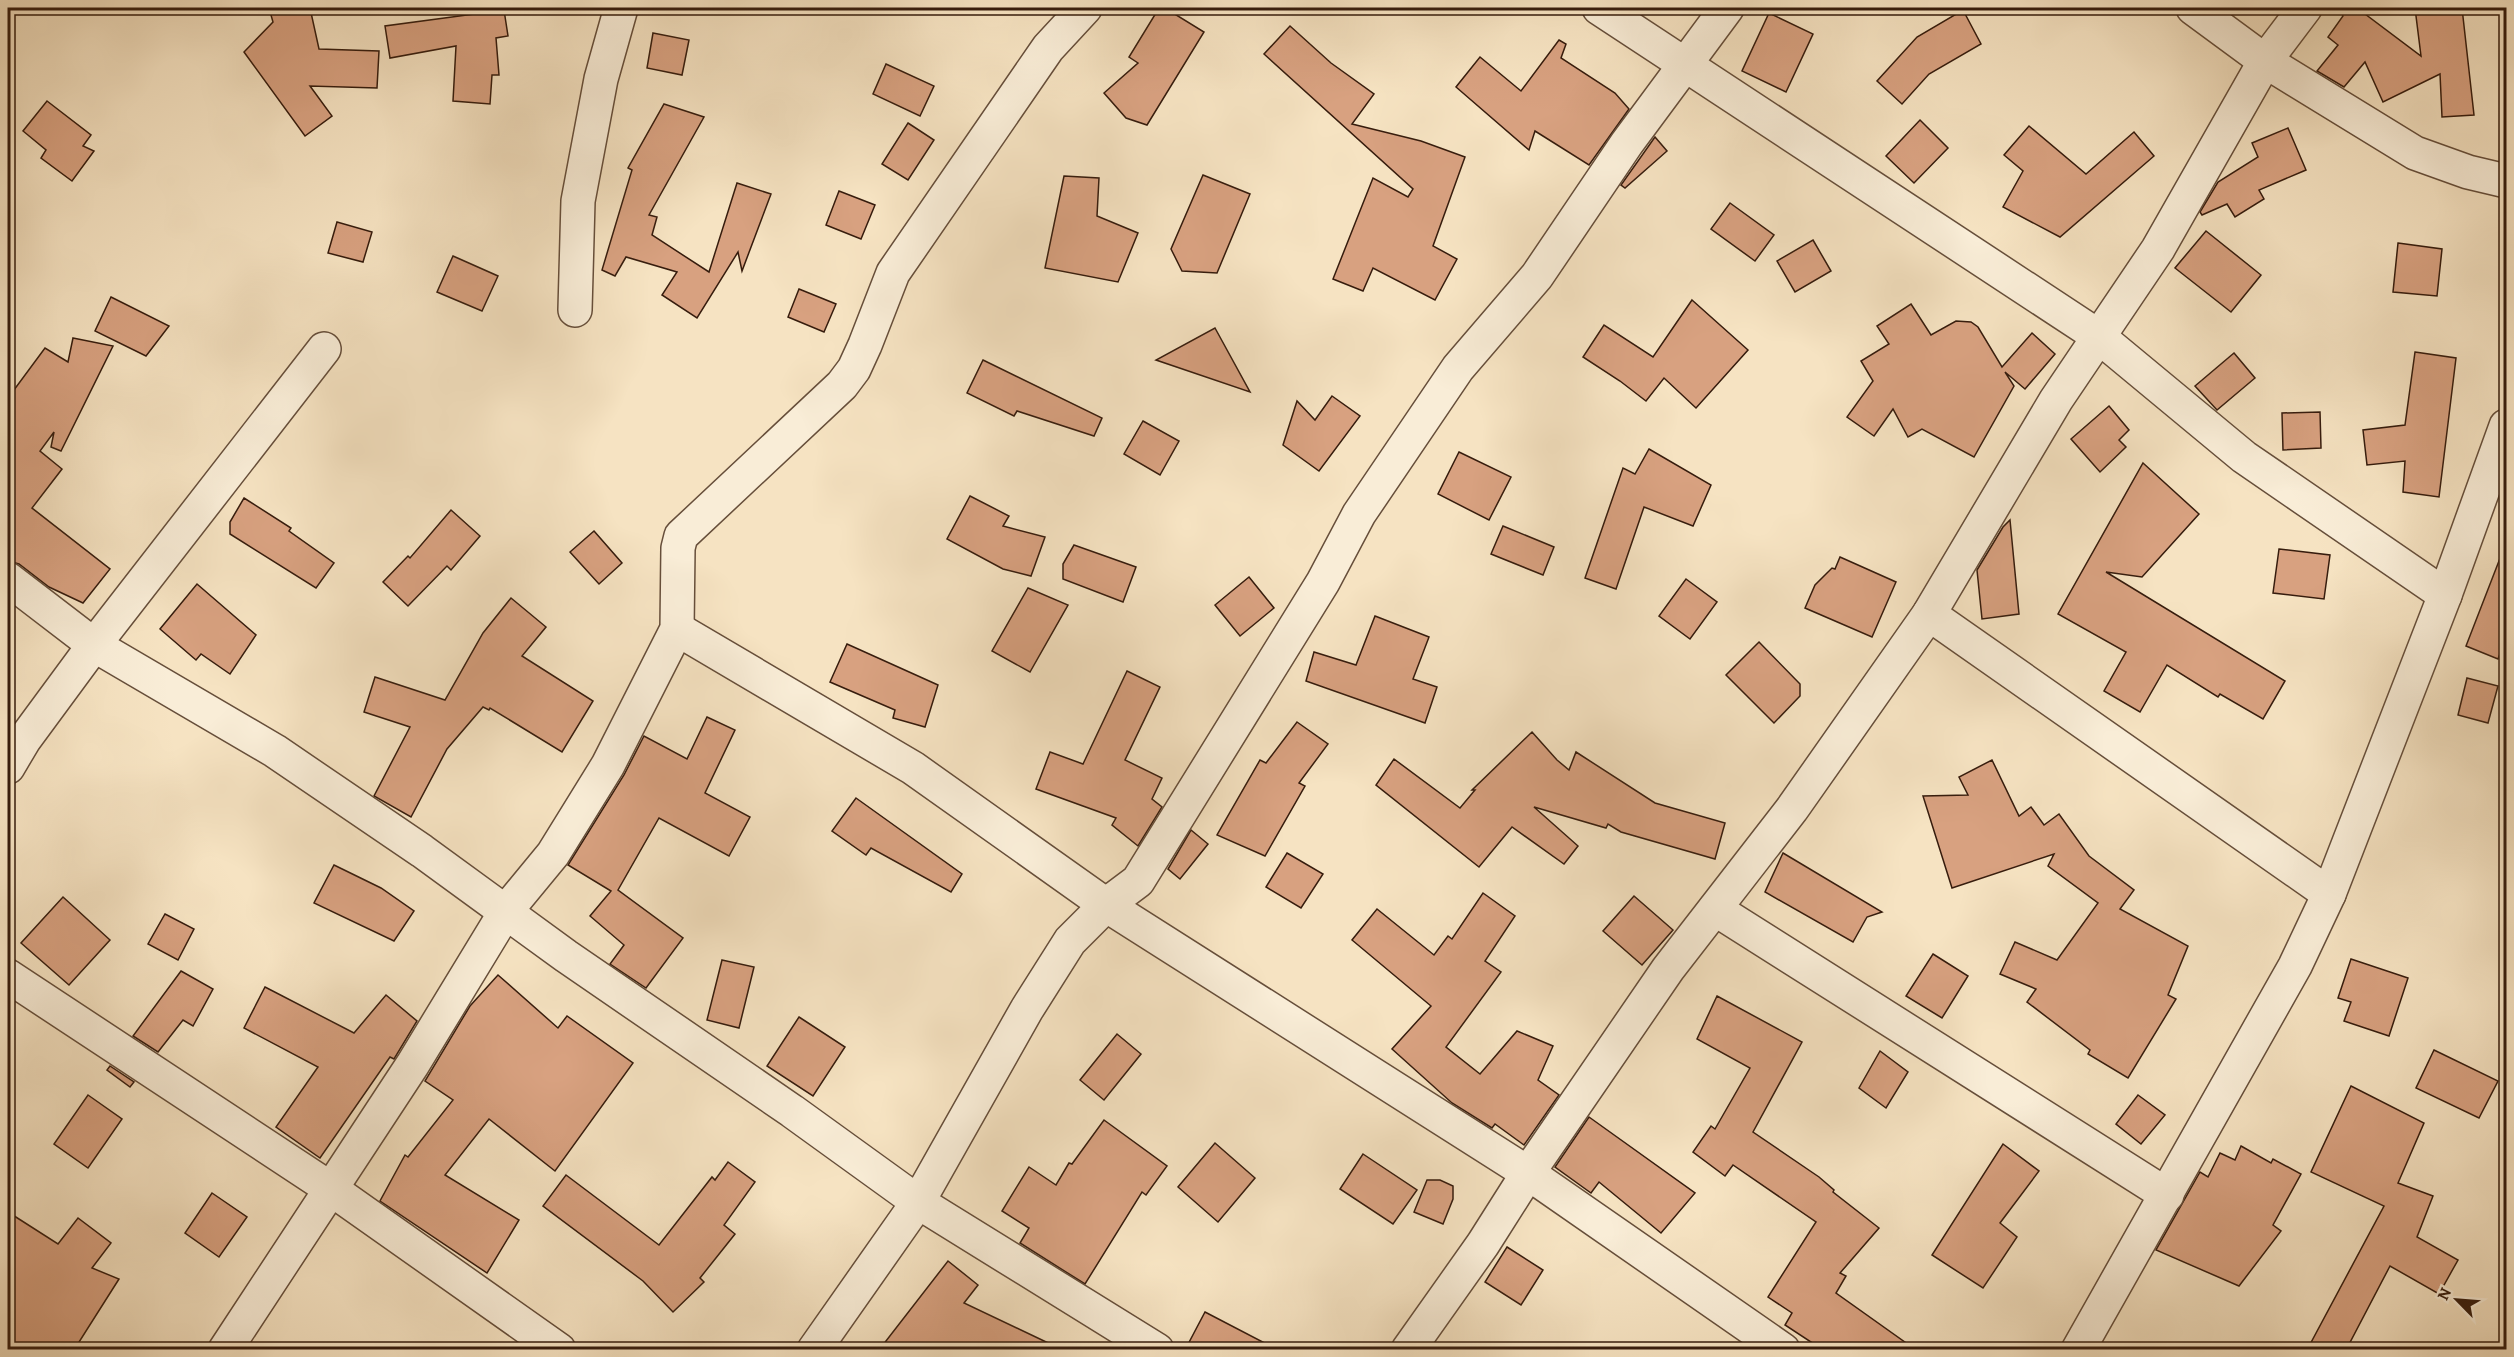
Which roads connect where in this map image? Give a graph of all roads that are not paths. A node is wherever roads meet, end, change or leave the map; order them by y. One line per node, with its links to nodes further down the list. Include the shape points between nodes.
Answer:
1 (621, 8): 10 (street, via 601,78 578,201)
2 (1085, 8): 17 (street, via 1048,48 893,273 865,345 842,385 681,536)
3 (1599, 8): 8 (street)
4 (1727, 8): 8 (street)
5 (2193, 8): 7 (street)
6 (2305, 8): 7 (street)
7 (2265, 61): 9 (street, via 2415,153); 11 (street, via 2158,249)
8 (1686, 64): 11 (street); 21 (street, via 1537,276 1452,378 1359,514 1323,582 1138,881)
9 (2506, 181)
10 (575, 310)
11 (2098, 336): 15 (street, via 2244,457); 16 (street)
12 (324, 349): 18 (street)
13 (2506, 426): 15 (street)
14 (8, 579): 18 (street)
15 (2445, 595): 20 (street)
16 (1929, 614): 20 (street); 22 (street, via 1792,809)
17 (677, 628): 21 (street, via 913,768); 23 (street, via 608,765 553,854)
18 (94, 645): 19 (street); 23 (street, via 275,751)
19 (8, 767)
20 (2329, 894): 27 (street, via 2295,966)
21 (1106, 905): 25 (street); 28 (street, via 1070,941)
22 (1715, 909): 25 (street, via 1668,969); 27 (street)
23 (506, 911): 26 (street); 28 (street)
24 (8, 976): 26 (street)
25 (1528, 1173): 33 (street); 34 (street)
26 (332, 1189): 29 (street); 30 (street)
27 (2167, 1195): 35 (street)
28 (918, 1202): 31 (street); 32 (street)
29 (225, 1350)
30 (559, 1350)
31 (814, 1350)
32 (1158, 1350)
33 (1408, 1350)
34 (1783, 1350)
35 (2078, 1350)

